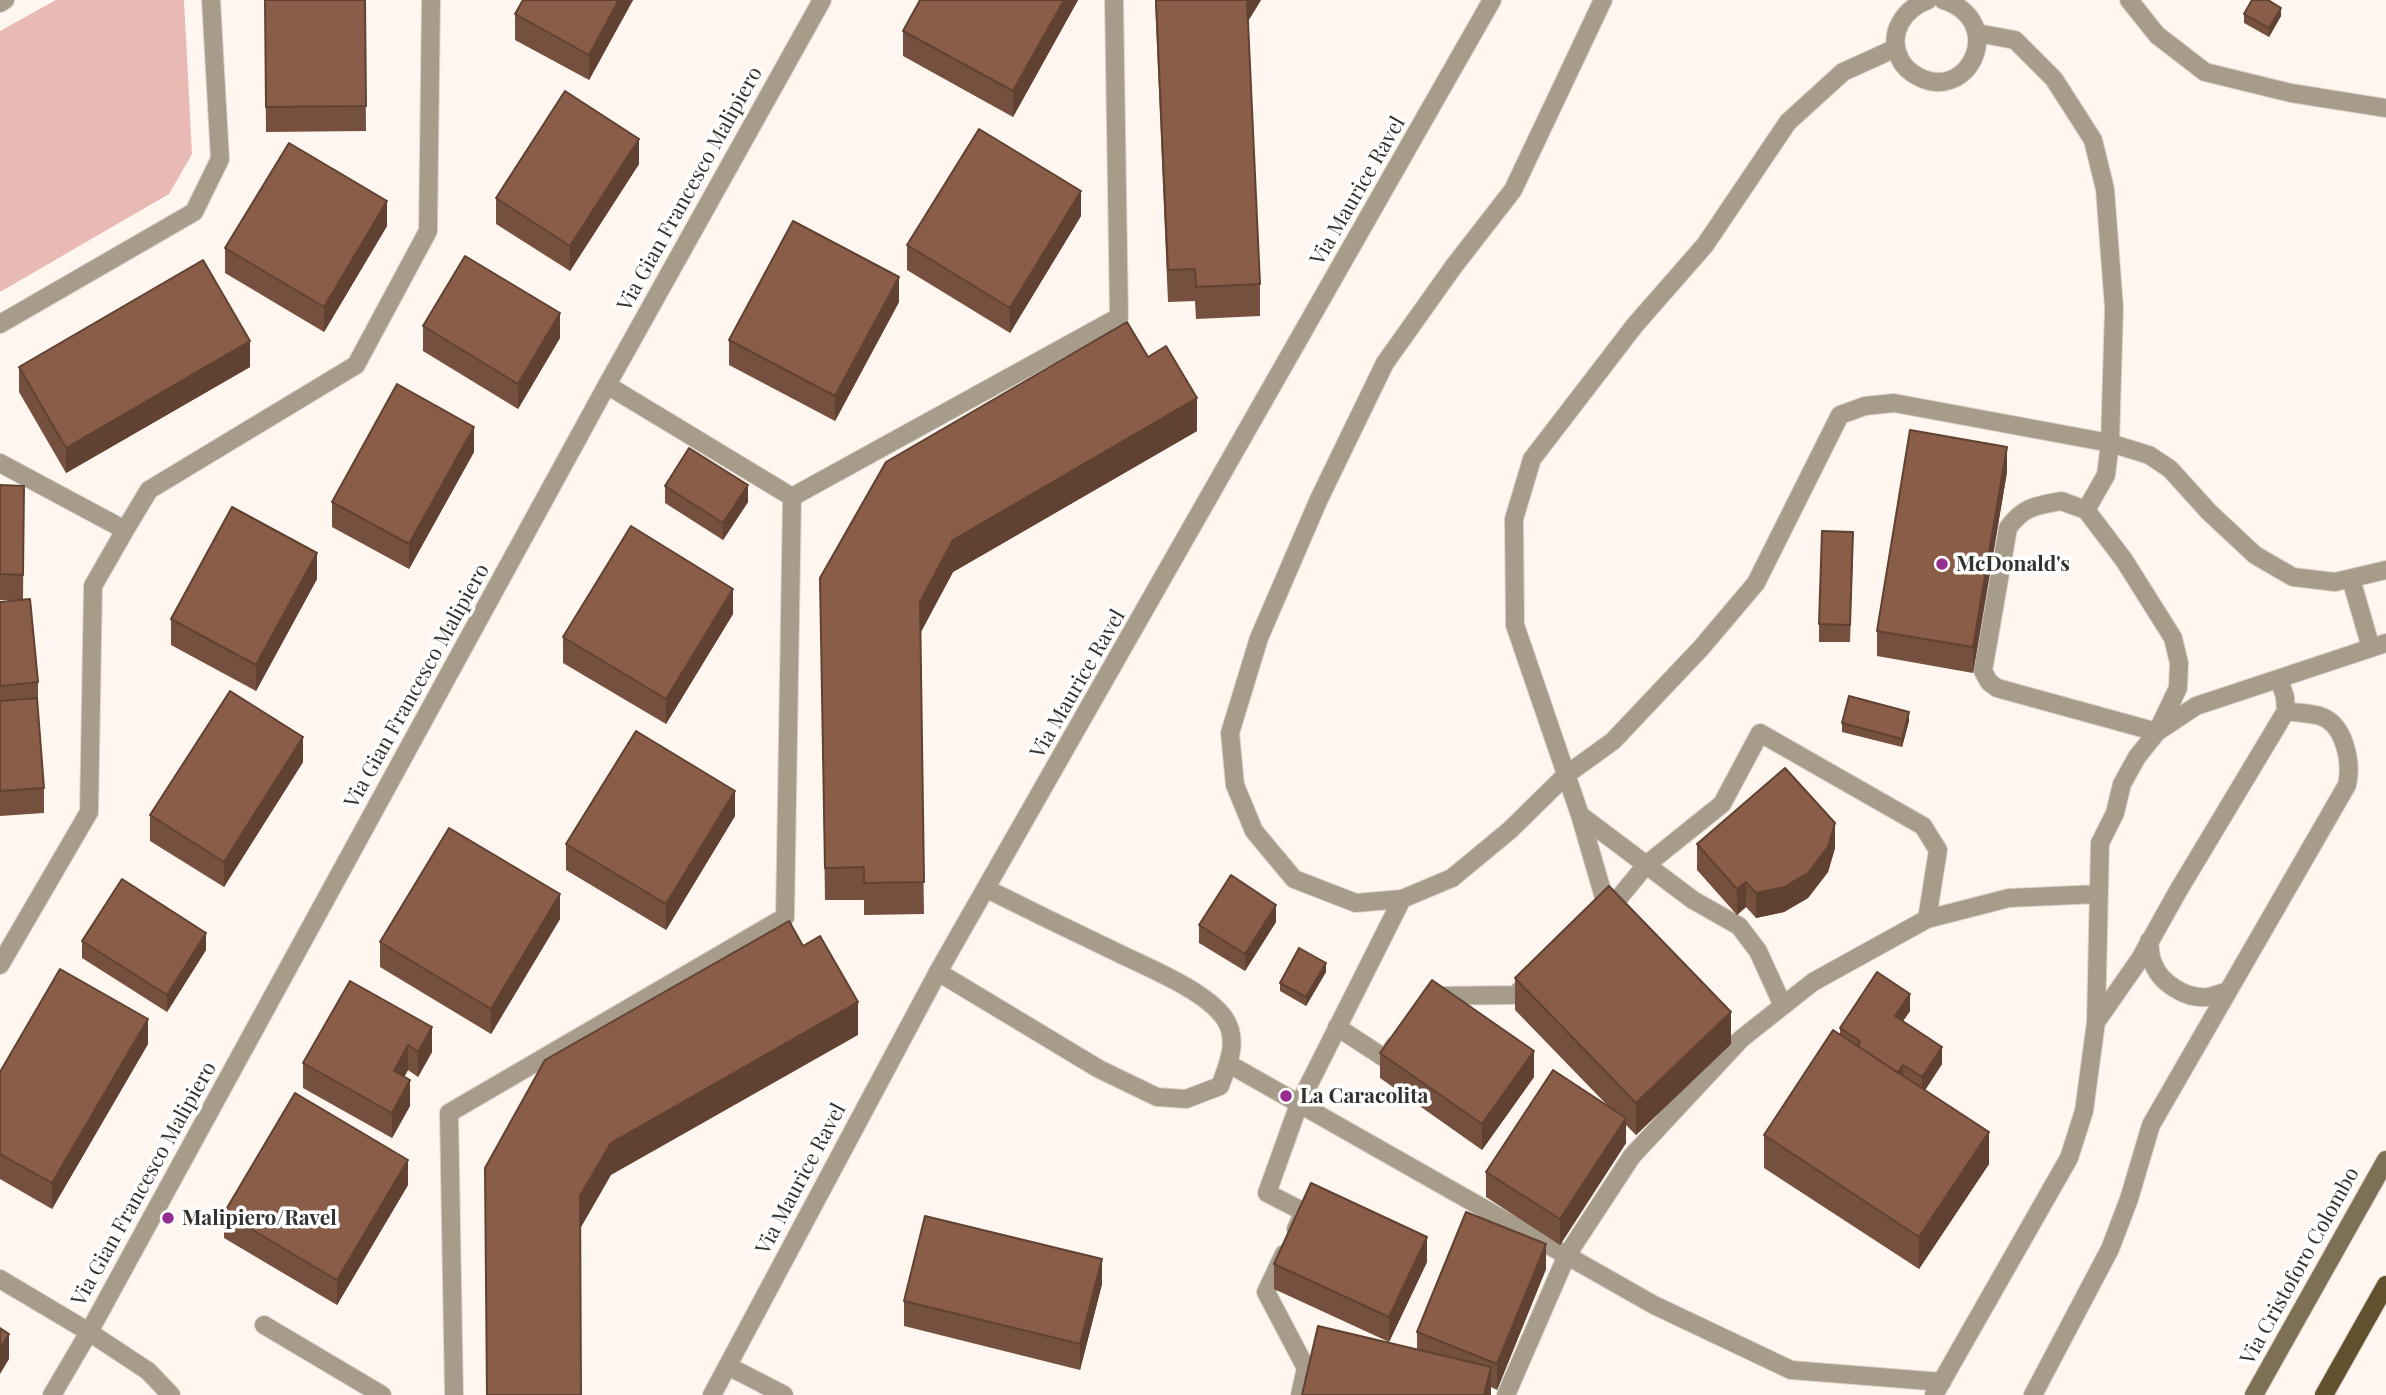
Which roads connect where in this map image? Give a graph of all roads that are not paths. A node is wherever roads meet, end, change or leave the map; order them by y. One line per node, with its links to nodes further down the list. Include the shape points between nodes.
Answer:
1 (5, 0): 11 (street)
2 (211, 0): 15 (street, via 220,159 194,212)
3 (431, 0): 21 (street, via 428,230 356,365 149,489)
4 (822, 0): 16 (street, Via Gian Francesco Malipiero)
5 (1114, 0): 19 (street, via 1119,317)
6 (1492, 0): 31 (street, Via Maurice Ravel)
7 (1603, 0): 33 (street, via 1513,190 1385,363 1259,638 1230,733 1235,785 1255,831 1294,879 1356,904)
8 (1928, 0): 13 (street, via 1906,12 1895,36)
9 (1943, 0): 12 (street, via 1965,10)
10 (2129, 0): 14 (street, via 2157,35 2204,72 2291,93)
11 (0, 3)
12 (1977, 33): 13 (street, via 1973,61 1964,72 1937,82 1910,72); 17 (street, via 2015,40 2054,79 2093,140 2105,189 2114,308)
13 (1896, 48): 28 (street, via 1843,72 1788,122 1705,245 1635,325 1532,459 1514,519 1515,625)
14 (2386, 108)
15 (0, 324)
16 (607, 385): 19 (street); 55 (street, Via Gian Francesco Malipiero)
17 (2110, 443): 20 (street, via 2106,475); 23 (street, via 2149,455 2170,469 2255,555 2293,577 2334,582); 28 (street, via 1894,403 1864,406 1840,415 1756,583 1613,741)
18 (0, 463): 21 (street)
19 (792, 497): 61 (street, via 785,917 449,1113)
20 (2086, 510): 27 (street, via 2173,638 2178,688); 27 (street, via 2061,502 2036,506 2018,514 2008,528 1983,671 1997,688)
21 (125, 530): 39 (street, via 93,586 89,812)
22 (2386, 570): 23 (street)
23 (2351, 579): 24 (street)
24 (2379, 645): 25 (street)
25 (2279, 679): 26 (street); 27 (street, via 2196,706)
26 (2286, 711): 38 (street); 42 (street, via 2320,716 2332,723 2342,739 2350,771 2347,785)
27 (2157, 732): 32 (street, via 2122,784 2115,813 2100,843)
28 (1566, 775): 29 (street); 33 (street, via 1452,878)
29 (1580, 815): 30 (street); 34 (street)
30 (1646, 865): 34 (street); 35 (street, via 1722,804 1760,733 1923,826 1938,850); 44 (street, via 1739,926 1758,951)
31 (987, 889): 41 (street, Via Maurice Ravel); 48 (street, via 1209,1000 1226,1020 1233,1040)
32 (2098, 894): 35 (street, via 2010,898); 45 (street)
33 (1402, 899): 46 (street)
34 (1607, 913): 36 (street); 37 (street)
35 (1927, 919): 44 (street, via 1813,982)
36 (1622, 927)
37 (1587, 931)
38 (2149, 941): 42 (street, via 2153,963 2175,988 2190,996 2206,997); 45 (street)
39 (0, 965)
40 (1545, 967): 43 (street, via 1515,995 1429,996)
41 (938, 972): 48 (street, via 1099,1069 1157,1097 1186,1099 1220,1086); 56 (street, Via Maurice Ravel)
42 (2228, 991): 66 (street, via 2151,1125 2110,1249)
43 (1422, 1006)
44 (1783, 1006): 51 (street, via 1736,1035 1632,1156)
45 (2096, 1022): 57 (street, via 2084,1111 2069,1158)
46 (1337, 1027): 47 (street, via 1385,1059); 49 (street)
47 (1407, 1027)
48 (1228, 1064): 49 (street)
49 (1299, 1104): 51 (street); 64 (street, via 1267,1193 1304,1212 1266,1292 1306,1368)
50 (2386, 1160): 67 (street, Via Cristoforo Colombo)
51 (1567, 1255): 57 (street, via 1654,1305 1791,1370); 65 (street)
52 (0, 1279): 55 (street)
53 (2386, 1285): 68 (main road)
54 (264, 1325): 60 (street)
55 (89, 1332): 58 (street, Via Gian Francesco Malipiero); 59 (street, via 148,1371)
56 (728, 1366): 62 (street, Via Maurice Ravel); 63 (street)
57 (1938, 1388)
58 (52, 1395)
59 (171, 1395)
60 (382, 1395)
61 (454, 1395)
62 (712, 1395)
63 (784, 1395)
64 (1300, 1395)
65 (1506, 1395)
66 (2033, 1395)
67 (2254, 1395)
68 (2324, 1395)

